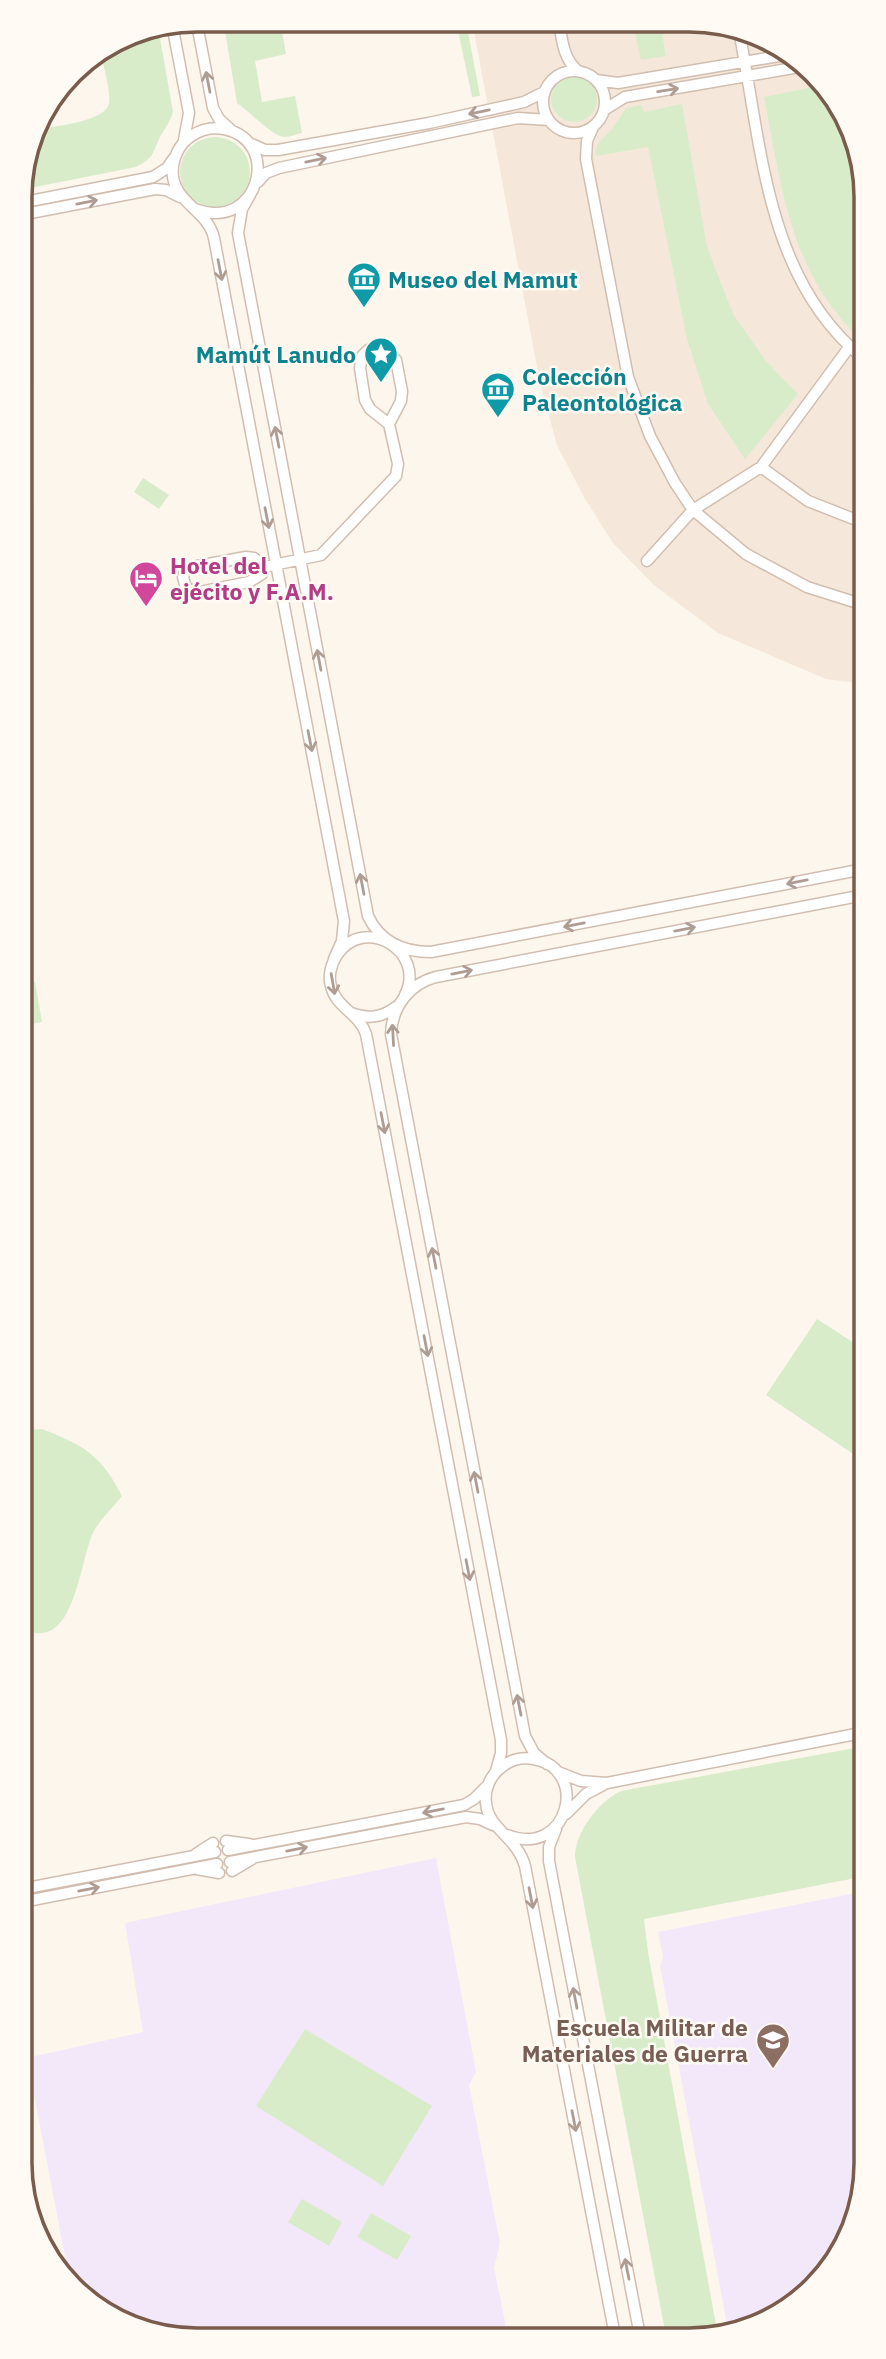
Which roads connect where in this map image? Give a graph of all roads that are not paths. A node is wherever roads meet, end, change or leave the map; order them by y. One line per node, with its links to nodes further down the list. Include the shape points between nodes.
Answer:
1 (198, 32): 18 (street, one-way to 1, via 223,124 213,108)
2 (561, 32): 5 (street)
3 (174, 34): 20 (street, via 189,113)
4 (741, 39): 7 (street)
5 (565, 54): 9 (street); 10 (street)
6 (777, 56): 7 (street)
7 (745, 62): 11 (street); 12 (street, via 618,83)
8 (793, 68): 11 (street)
9 (578, 71): 10 (street); 12 (street)
10 (557, 76): 13 (street)
11 (748, 77): 14 (street, one-way to 11, via 625,97); 28 (street, via 771,202 788,256 812,302)
12 (596, 80): 14 (street, via 604,94)
13 (544, 92): 15 (street); 19 (street, one-way to 19, via 497,108 278,150 265,150)
14 (604, 110): 16 (street)
15 (549, 120): 17 (street); 23 (street, one-way to 15, via 279,167 518,118)
16 (593, 127): 17 (street); 22 (street)
17 (565, 132): 22 (street)
18 (238, 134): 19 (street); 20 (street, via 215,128)
19 (247, 141): 23 (street, via 257,162)
20 (184, 142): 21 (street)
21 (177, 151): 25 (street, via 167,168 153,177); 26 (street, via 173,173 179,194)
22 (586, 159): 32 (street, via 634,397 659,455)
23 (256, 185): 24 (street)
24 (250, 195): 26 (street, via 225,213); 34 (street, one-way to 24, via 238,233)
25 (32, 201)
26 (191, 206): 27 (street, one-way to 26, via 155,189 171,192); 36 (street, one-way to 36, via 207,220 214,238)
27 (32, 213)
28 (850, 346): 29 (street); 31 (street)
29 (854, 350)
30 (389, 424): 30 (street, via 401,401 400,381 396,360 376,347 362,356 363,389 370,409); 34 (street, via 398,464 392,482 321,555)
31 (761, 467): 32 (street); 33 (street, via 808,501)
32 (693, 510): 35 (street); 38 (street, via 727,541 766,567 807,587)
33 (854, 519)
34 (300, 561): 36 (street); 41 (street, one-way to 34, via 368,916)
35 (648, 561)
36 (276, 565): 37 (street); 42 (street, one-way to 42, via 344,921)
37 (264, 567): 37 (street, via 249,582 199,592 186,588 183,577 192,567 246,557)
38 (854, 602)
39 (854, 871): 41 (street, one-way to 41, via 431,952)
40 (854, 897): 43 (street, one-way to 40, via 419,984 436,977)
41 (391, 943): 42 (street, via 359,938); 43 (street, via 409,969 408,990)
42 (334, 959): 44 (street, one-way to 44, via 331,989)
43 (402, 1000): 44 (street, via 379,1016); 46 (street, one-way to 43, via 534,1753 525,1736 393,1048 392,1024)
44 (351, 1013): 47 (street, one-way to 47, via 364,1028 501,1741)
45 (854, 1734): 48 (street)
46 (552, 1767): 47 (street, via 537,1759 515,1760); 48 (street, via 581,1781); 49 (street, via 562,1779 567,1798)
47 (493, 1776): 50 (street, via 486,1790 487,1811); 51 (street, one-way to 51, via 479,1795 464,1805 257,1844)
48 (607, 1783): 49 (street, via 586,1794)
49 (561, 1820): 50 (street, via 536,1839 516,1839); 58 (street, one-way to 49, via 549,1861 551,1841)
50 (503, 1832): 53 (street, one-way to 50, via 259,1856 466,1817); 57 (street, one-way to 57, via 517,1847 525,1866)
51 (227, 1845)
52 (214, 1848): 55 (street, via 191,1857)
53 (231, 1866)
54 (218, 1869): 56 (street, one-way to 54, via 193,1869)
55 (32, 1887)
56 (32, 1900)
57 (613, 2328)
58 (638, 2328)

